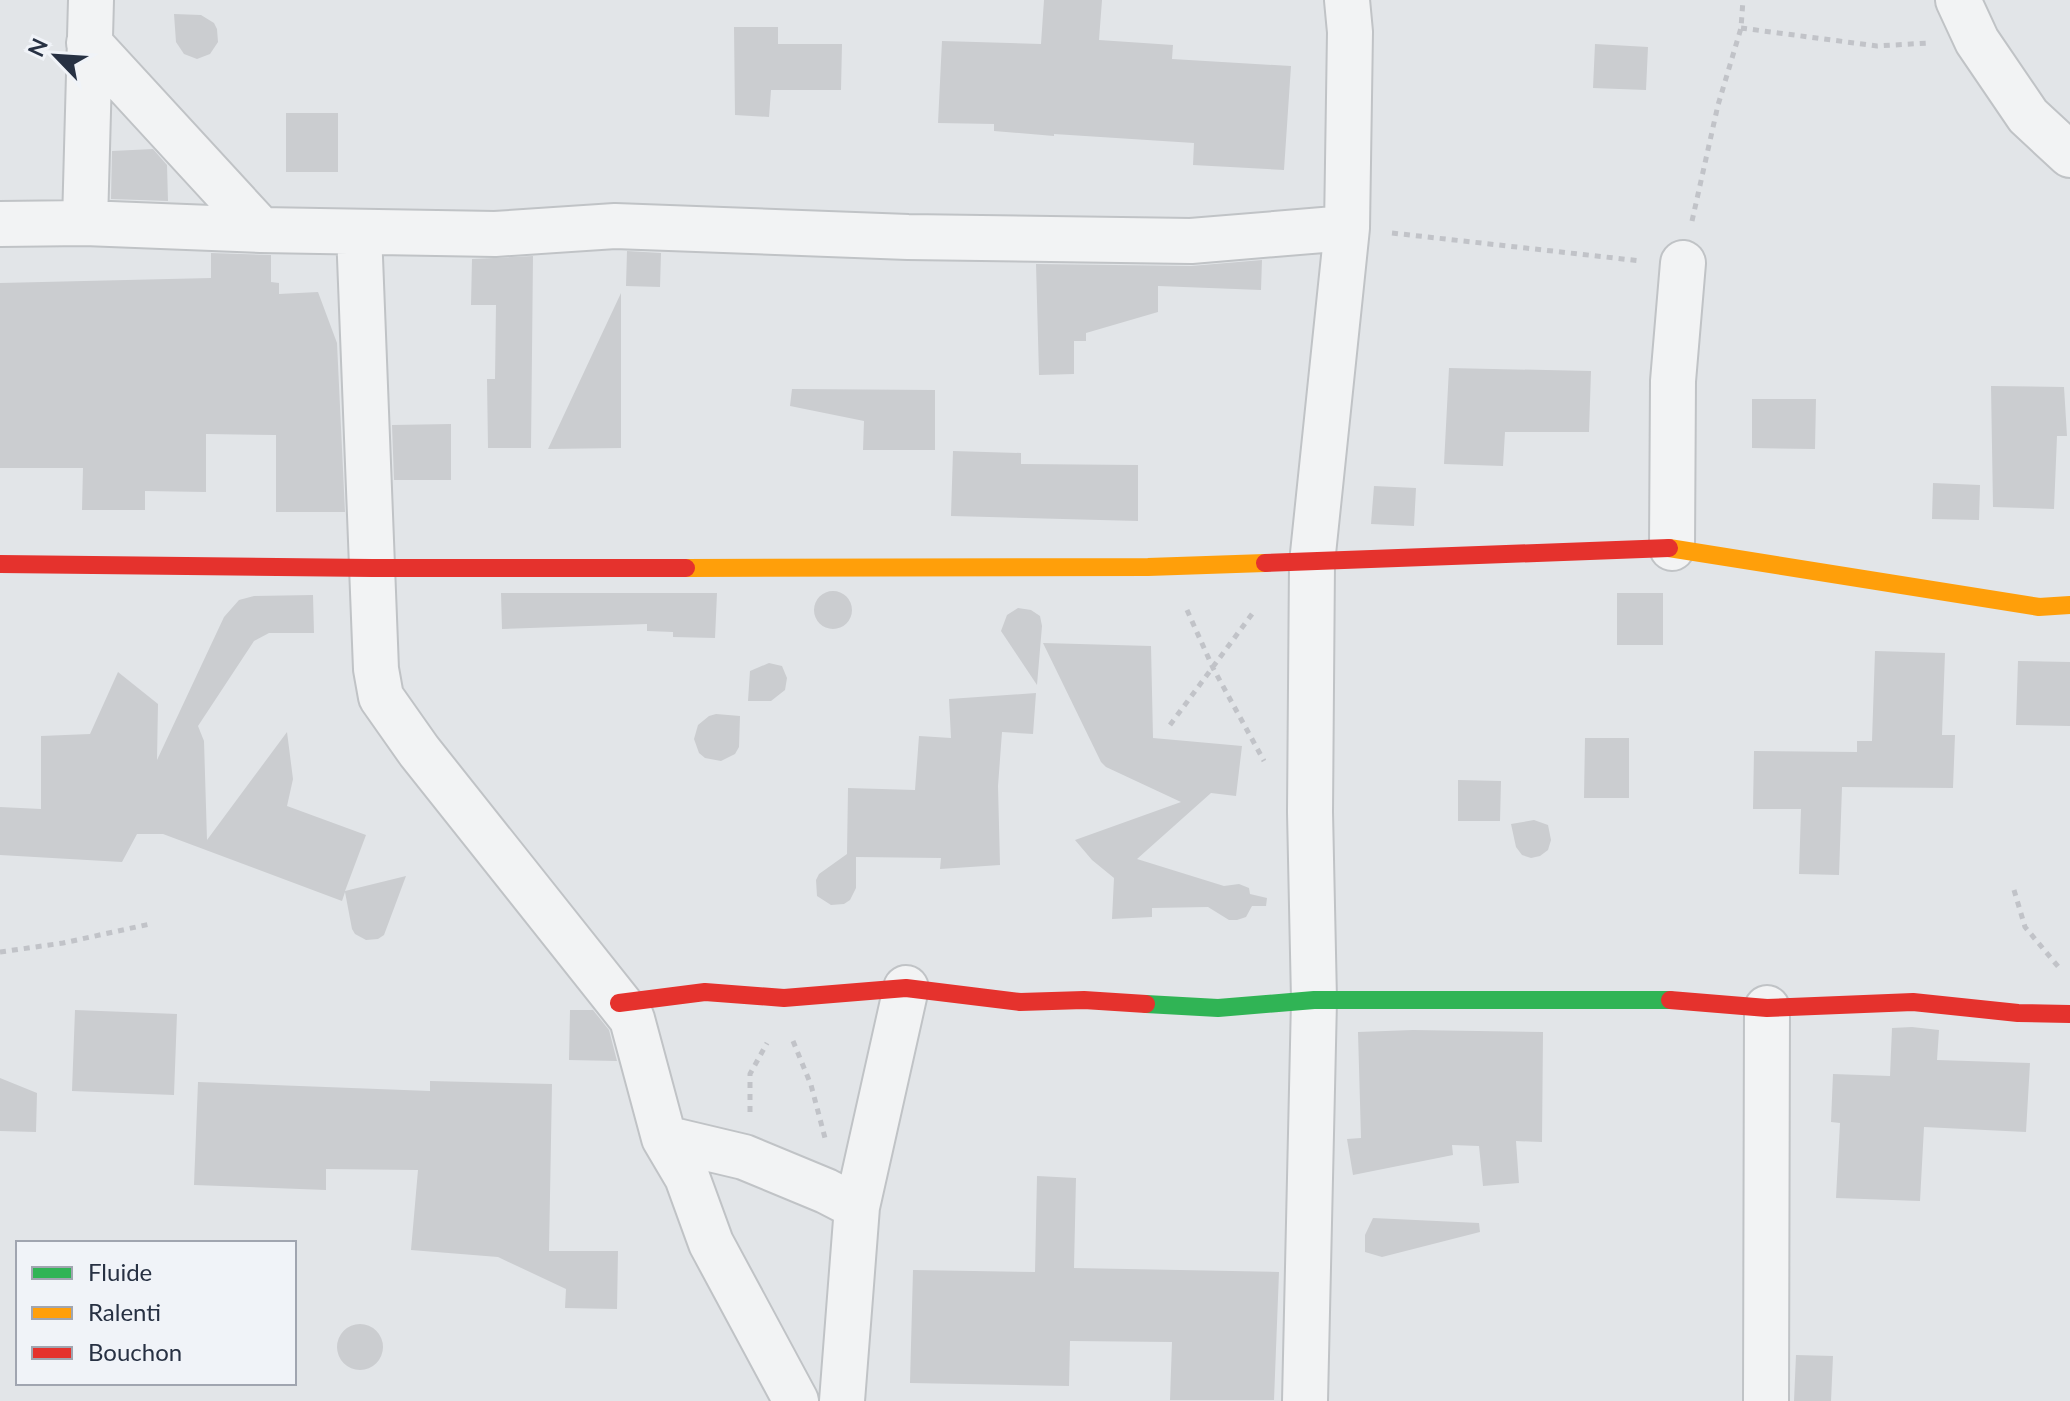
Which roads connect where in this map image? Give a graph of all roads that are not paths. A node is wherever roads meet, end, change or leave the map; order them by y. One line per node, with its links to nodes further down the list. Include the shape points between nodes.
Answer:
1 (91, 0): 4 (street)
2 (1347, 0): 8 (street)
3 (1958, 0): 5 (street, via 1977,41 2028,116)
4 (89, 43): 6 (street); 9 (street)
5 (2070, 155)
6 (85, 223): 7 (street); 9 (street)
7 (0, 224)
8 (1347, 228): 10 (street, via 1191,241 615,226 495,234); 13 (street)
9 (261, 230): 10 (street)
10 (359, 232): 15 (street)
11 (1683, 263): 12 (street, via 1673,381)
12 (1672, 548): 13 (street); 16 (street, via 2039,607)
13 (1296, 563): 15 (street); 18 (street)
14 (0, 564): 15 (street)
15 (372, 568): 19 (street, via 381,697)
16 (2070, 605)
17 (906, 988): 18 (street, via 1020,1002 1218,1008); 19 (street, via 783,1006 705,992); 23 (street)
18 (1314, 1000): 20 (street, via 1654,999); 26 (street)
19 (619, 1003): 22 (street, via 632,1019)
20 (1767, 1008): 21 (street, via 1913,1002); 27 (street)
21 (2070, 1014)
22 (664, 1138): 23 (street, via 744,1157); 24 (street, via 687,1177 711,1243)
23 (841, 1199): 25 (street)
24 (796, 1401)
25 (842, 1401)
26 (1305, 1401)
27 (1766, 1401)

